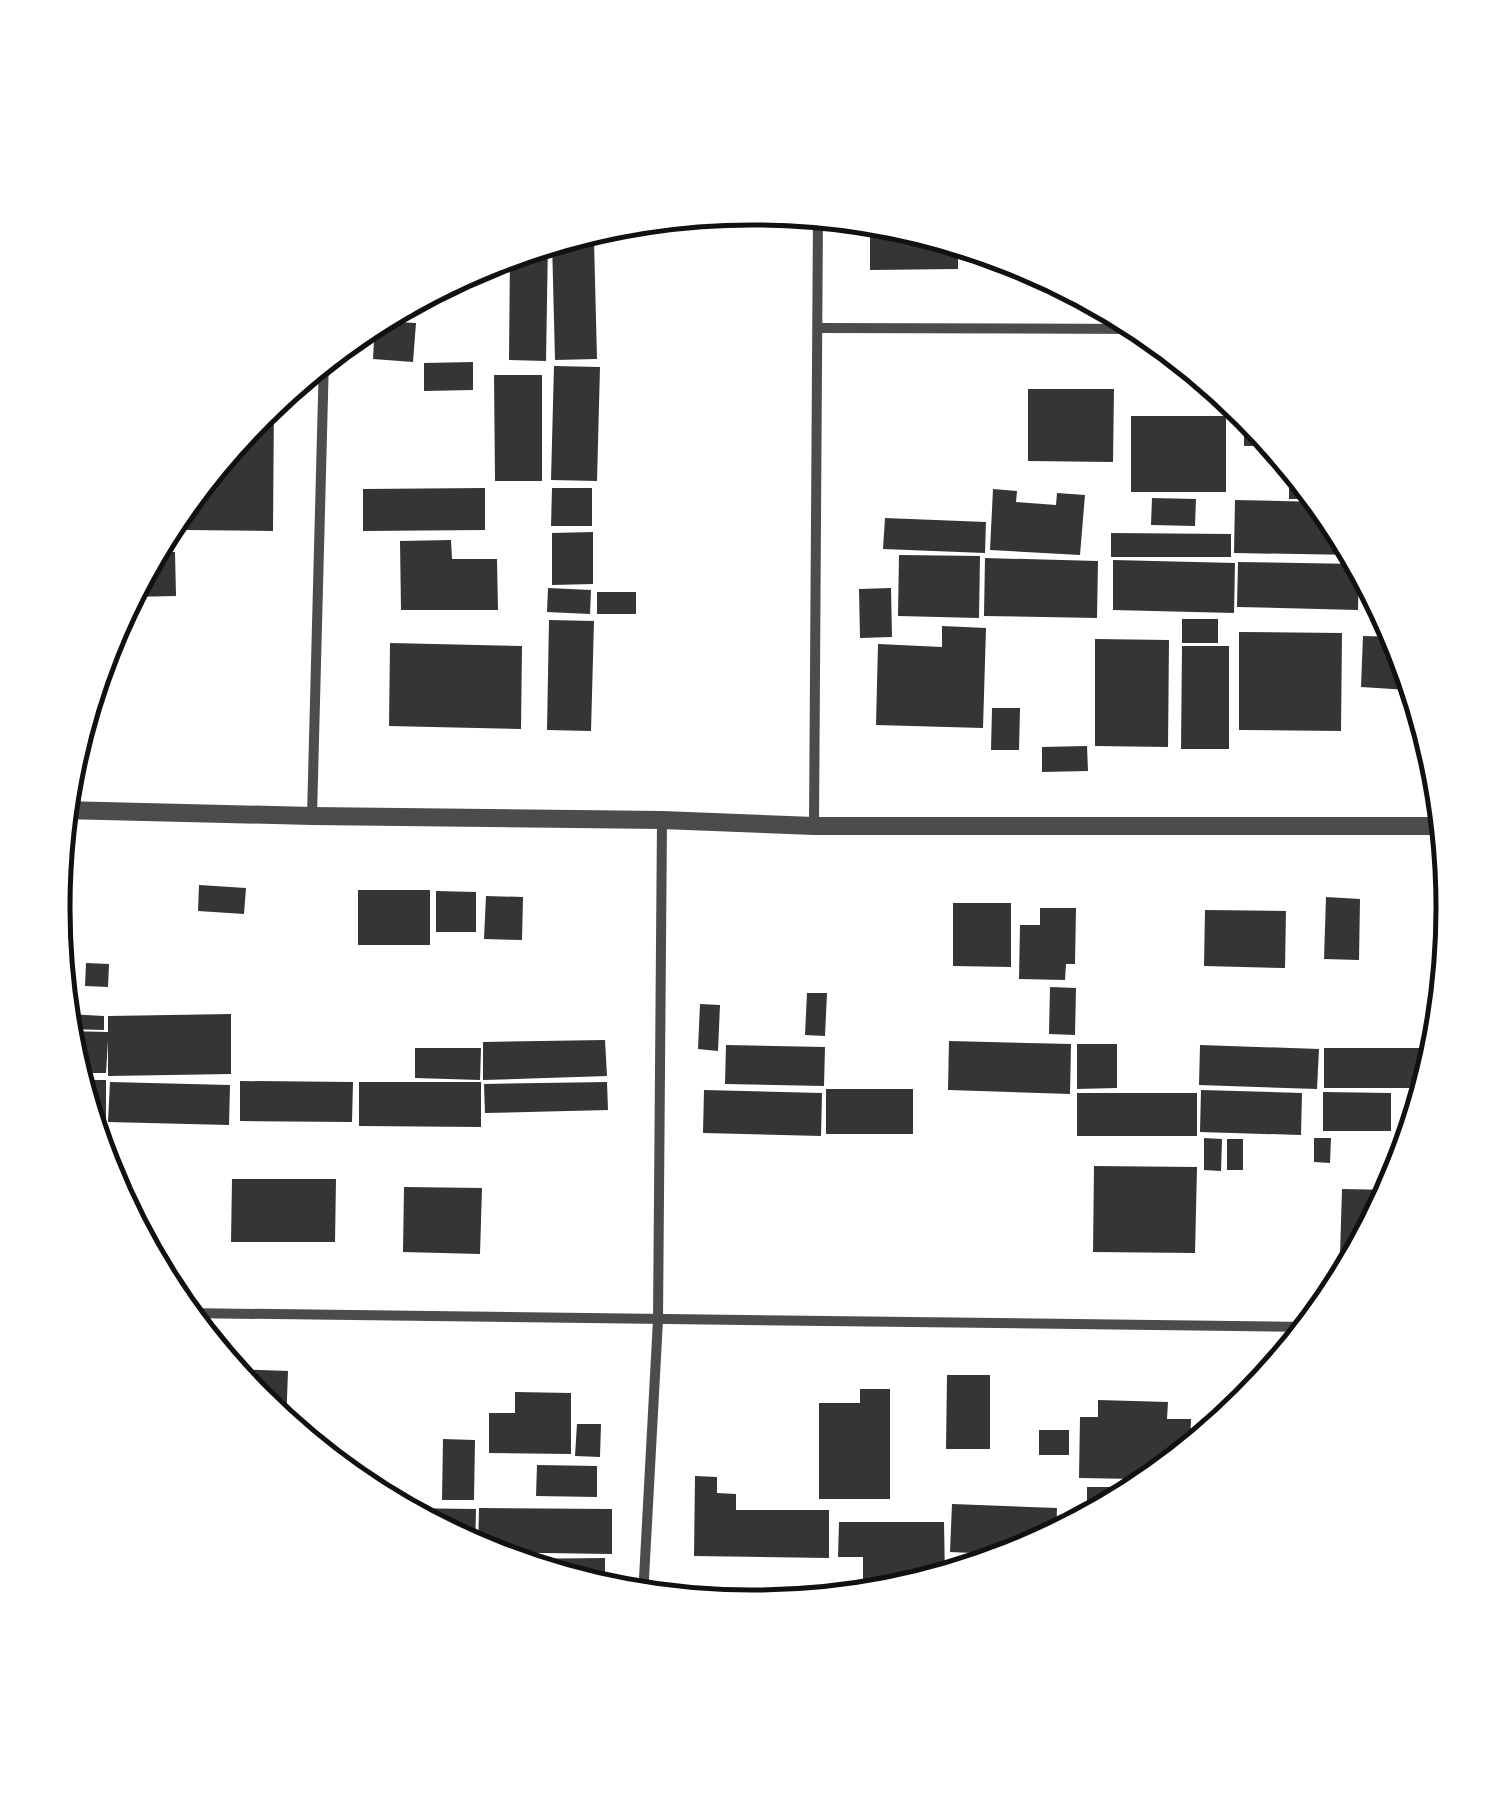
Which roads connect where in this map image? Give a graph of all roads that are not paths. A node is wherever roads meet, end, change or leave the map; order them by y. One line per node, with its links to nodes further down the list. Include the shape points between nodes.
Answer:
1 (818, 228): 2 (street)
2 (818, 328): 3 (street); 8 (street)
3 (1116, 330)
4 (323, 377): 6 (street)
5 (77, 810): 6 (street)
6 (312, 816): 7 (street)
7 (662, 820): 8 (street); 11 (street)
8 (814, 826): 9 (street)
9 (1431, 826)
10 (204, 1313): 11 (street)
11 (658, 1320): 12 (street); 13 (street)
12 (1292, 1327)
13 (644, 1581)

